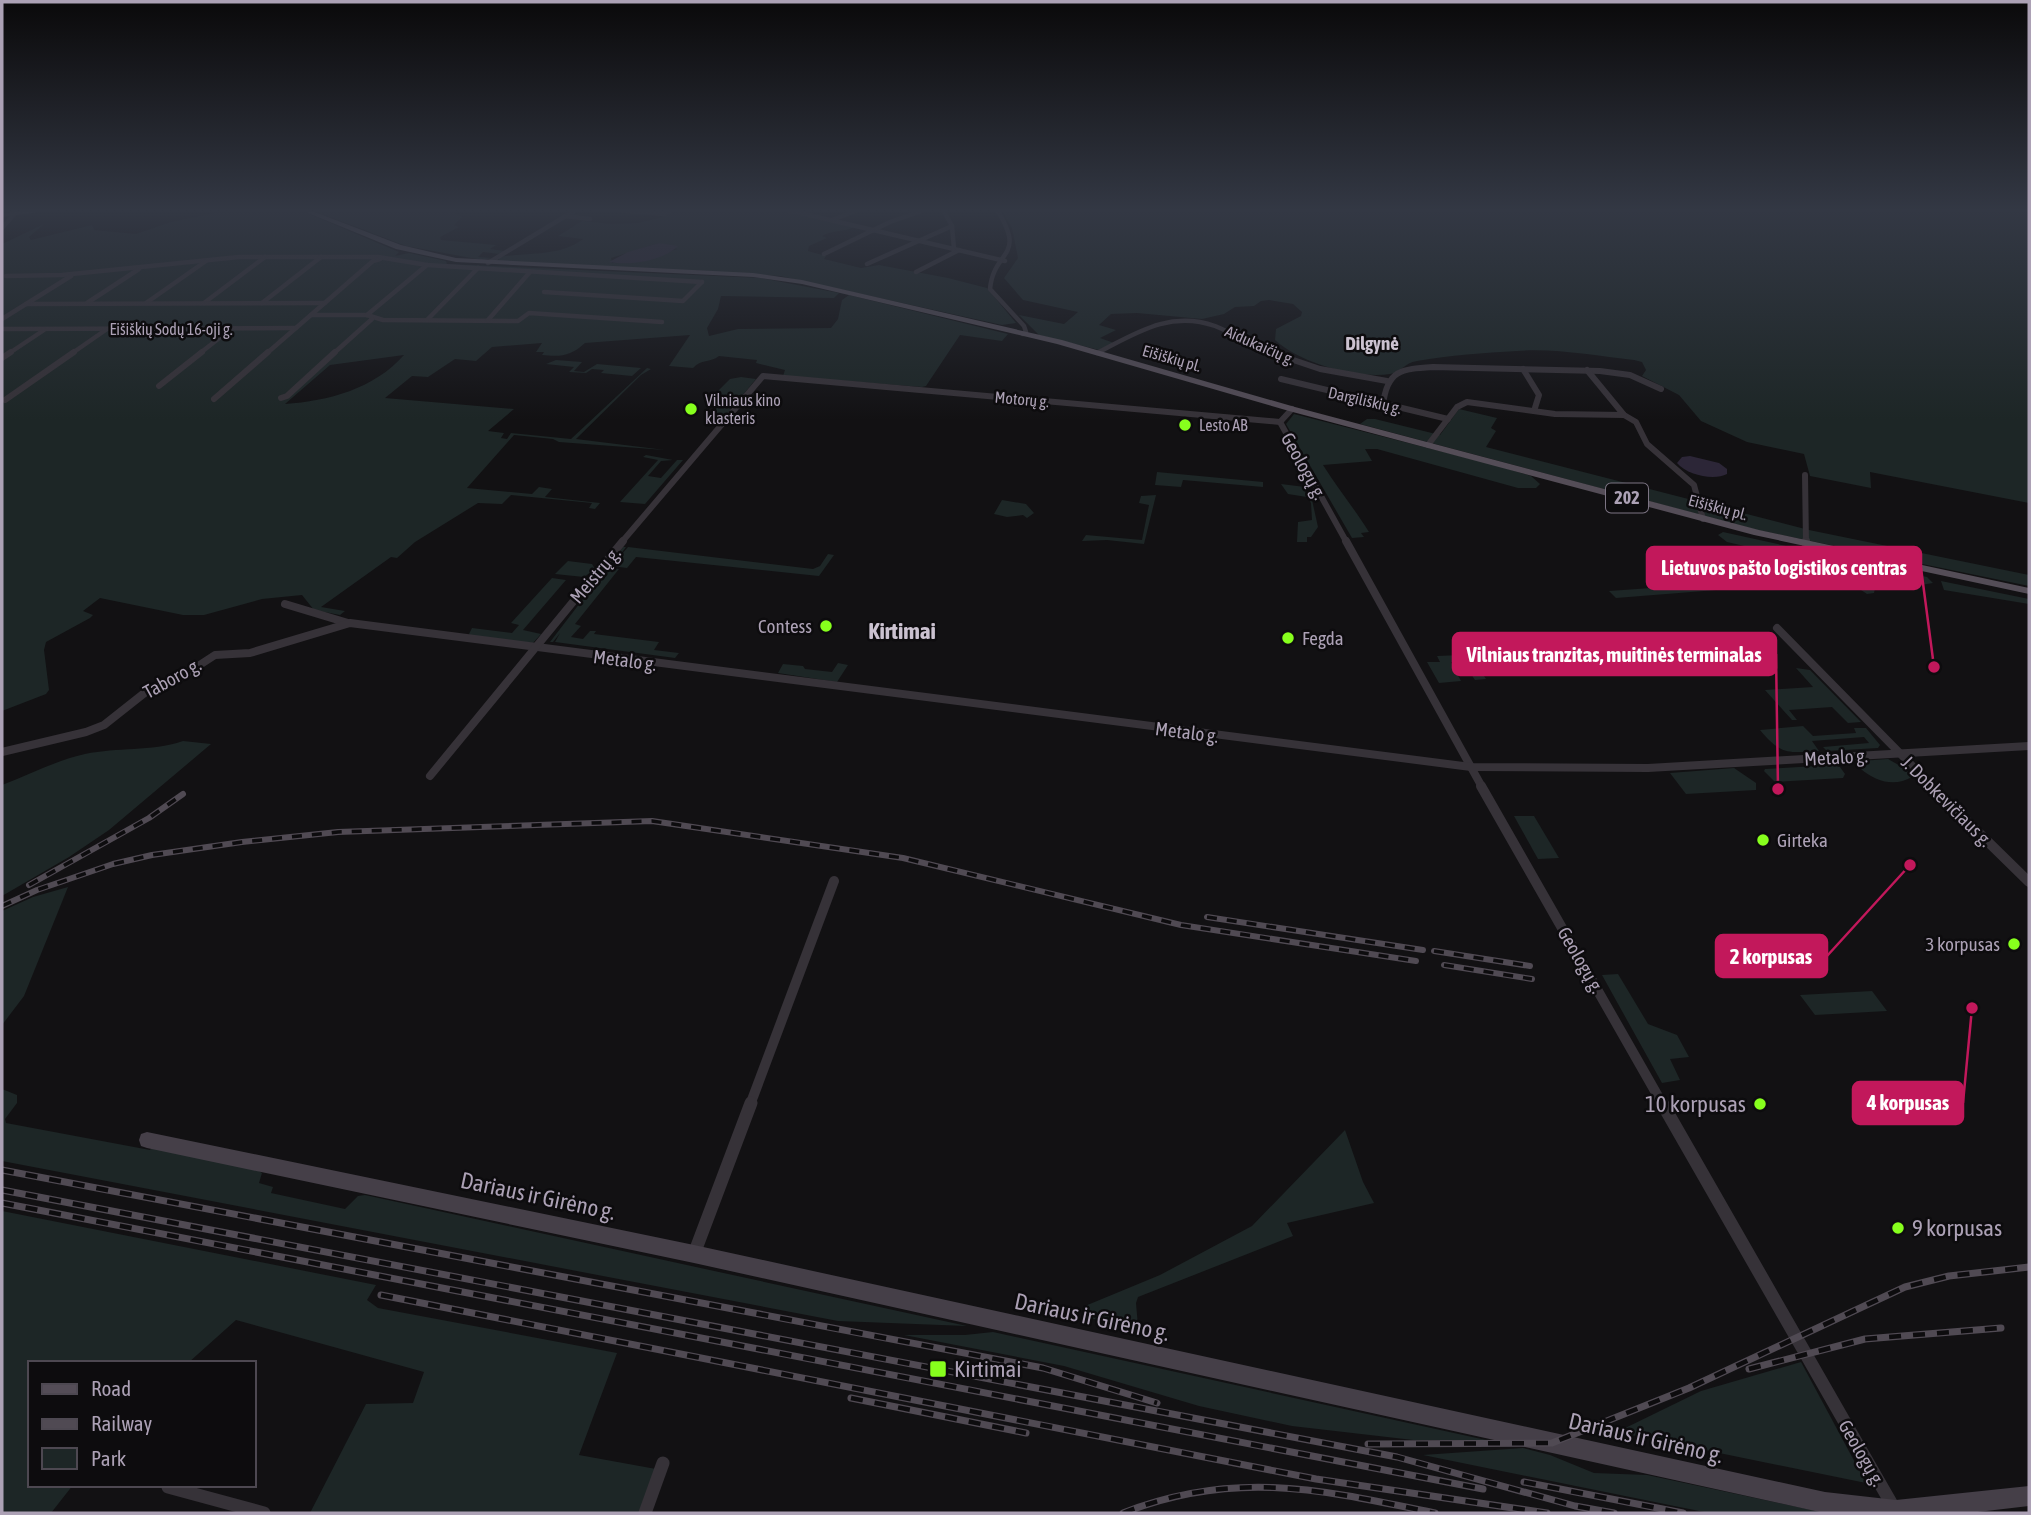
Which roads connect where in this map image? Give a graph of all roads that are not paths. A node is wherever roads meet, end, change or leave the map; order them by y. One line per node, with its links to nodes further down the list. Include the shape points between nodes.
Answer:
1 (66, 279): 17 (street)
2 (125, 279): 18 (street)
3 (181, 279): 19 (street)
4 (236, 279): 14 (street)
5 (293, 279): 15 (street)
6 (353, 279): 16 (street)
7 (412, 279): 22 (street)
8 (468, 279): 23 (street)
9 (524, 279): 24 (street)
10 (645, 279): 13 (street, via 702,282 683,301)
11 (779, 279): 31 (main road, Eišiškių pl. / 202)
12 (991, 279): 31 (street, via 990,289 1024,326)
13 (544, 292)
14 (204, 303): 15 (street); 19 (street)
15 (262, 303): 16 (street)
16 (325, 303): 20 (street)
17 (26, 304): 18 (street); 21 (street)
18 (85, 304): 19 (street)
19 (144, 304)
20 (311, 315): 22 (street); 27 (street)
21 (3, 317)
22 (370, 317): 23 (street); 42 (street)
23 (427, 320): 24 (street)
24 (488, 320): 25 (street, via 519,321 529,313)
25 (662, 321)
26 (232, 328): 27 (street, Eišiškių Sodų 16-oji g.); 30 (street, Eišiškių Sodų 16-oji g.); 39 (street)
27 (296, 328): 41 (street)
28 (2, 329): 29 (street, Eišiškių Sodų 16-oji g.)
29 (46, 329): 30 (street, Eišiškių Sodų 16-oji g.); 33 (street)
30 (107, 329): 43 (street)
31 (1023, 334): 32 (main road, Eišiškių pl. / 202)
32 (1097, 353): 38 (street, Aidukaičių g., via 1164,321 1191,321 1228,330 1289,360); 45 (main road, Eišiškių pl. / 202)
33 (2, 358)
34 (1523, 369): 35 (street); 38 (street, via 1421,368); 46 (street, via 1540,397)
35 (1587, 370): 40 (street, via 1630,375); 47 (street)
36 (764, 376): 49 (street, Motorų g.); 58 (street, Meistrų g.)
37 (1281, 379): 44 (street, Dargiliškių g.)
38 (1387, 381): 44 (street)
39 (159, 386)
40 (1661, 389)
41 (214, 398)
42 (281, 398)
43 (5, 400)
44 (1383, 405): 48 (street, Dargiliškių g.)
45 (1292, 409): 49 (street, Geologų g.); 50 (main road, Eišiškių pl. / 202)
46 (1534, 411): 47 (street); 48 (street, via 1462,403)
47 (1624, 415): 52 (street, via 1636,422 1647,444 1667,464 1694,485)
48 (1448, 419): 50 (street)
49 (1280, 422): 62 (street, Geologų g.)
50 (1428, 445): 52 (main road, Eišiškių pl. / 202)
51 (1805, 475): 53 (street)
52 (1703, 519): 53 (main road, Eišiškių pl. / 202)
53 (1806, 544): 54 (main road, Eišiškių pl. / 202)
54 (2029, 591)
55 (285, 604): 56 (street)
56 (350, 623): 58 (street, Metalo g.); 60 (street, Taboro g., via 250,653 215,655 175,681 147,691 104,725)
57 (1777, 628): 61 (street, J. Dobkevičiaus g.)
58 (534, 649): 62 (street, Metalo g.); 63 (street, Meistrų g.)
59 (2029, 746): 61 (street, Metalo g.)
60 (2, 752)
61 (1898, 753): 62 (street, Metalo g., via 1651,768); 65 (street, J. Dobkevičiaus g.)
62 (1471, 767): 71 (street, Geologų g.)
63 (430, 776)
64 (834, 881): 67 (street)
65 (2029, 882)
66 (147, 1140): 67 (street, Dariaus ir Girėno g.)
67 (694, 1254): 71 (street, Dariaus ir Girėno g., via 1825,1503)
68 (663, 1463): 73 (street)
69 (168, 1487): 72 (street)
70 (2029, 1496): 71 (street, Dariaus ir Girėno g.)
71 (1896, 1511)
72 (264, 1513)
73 (645, 1513)

